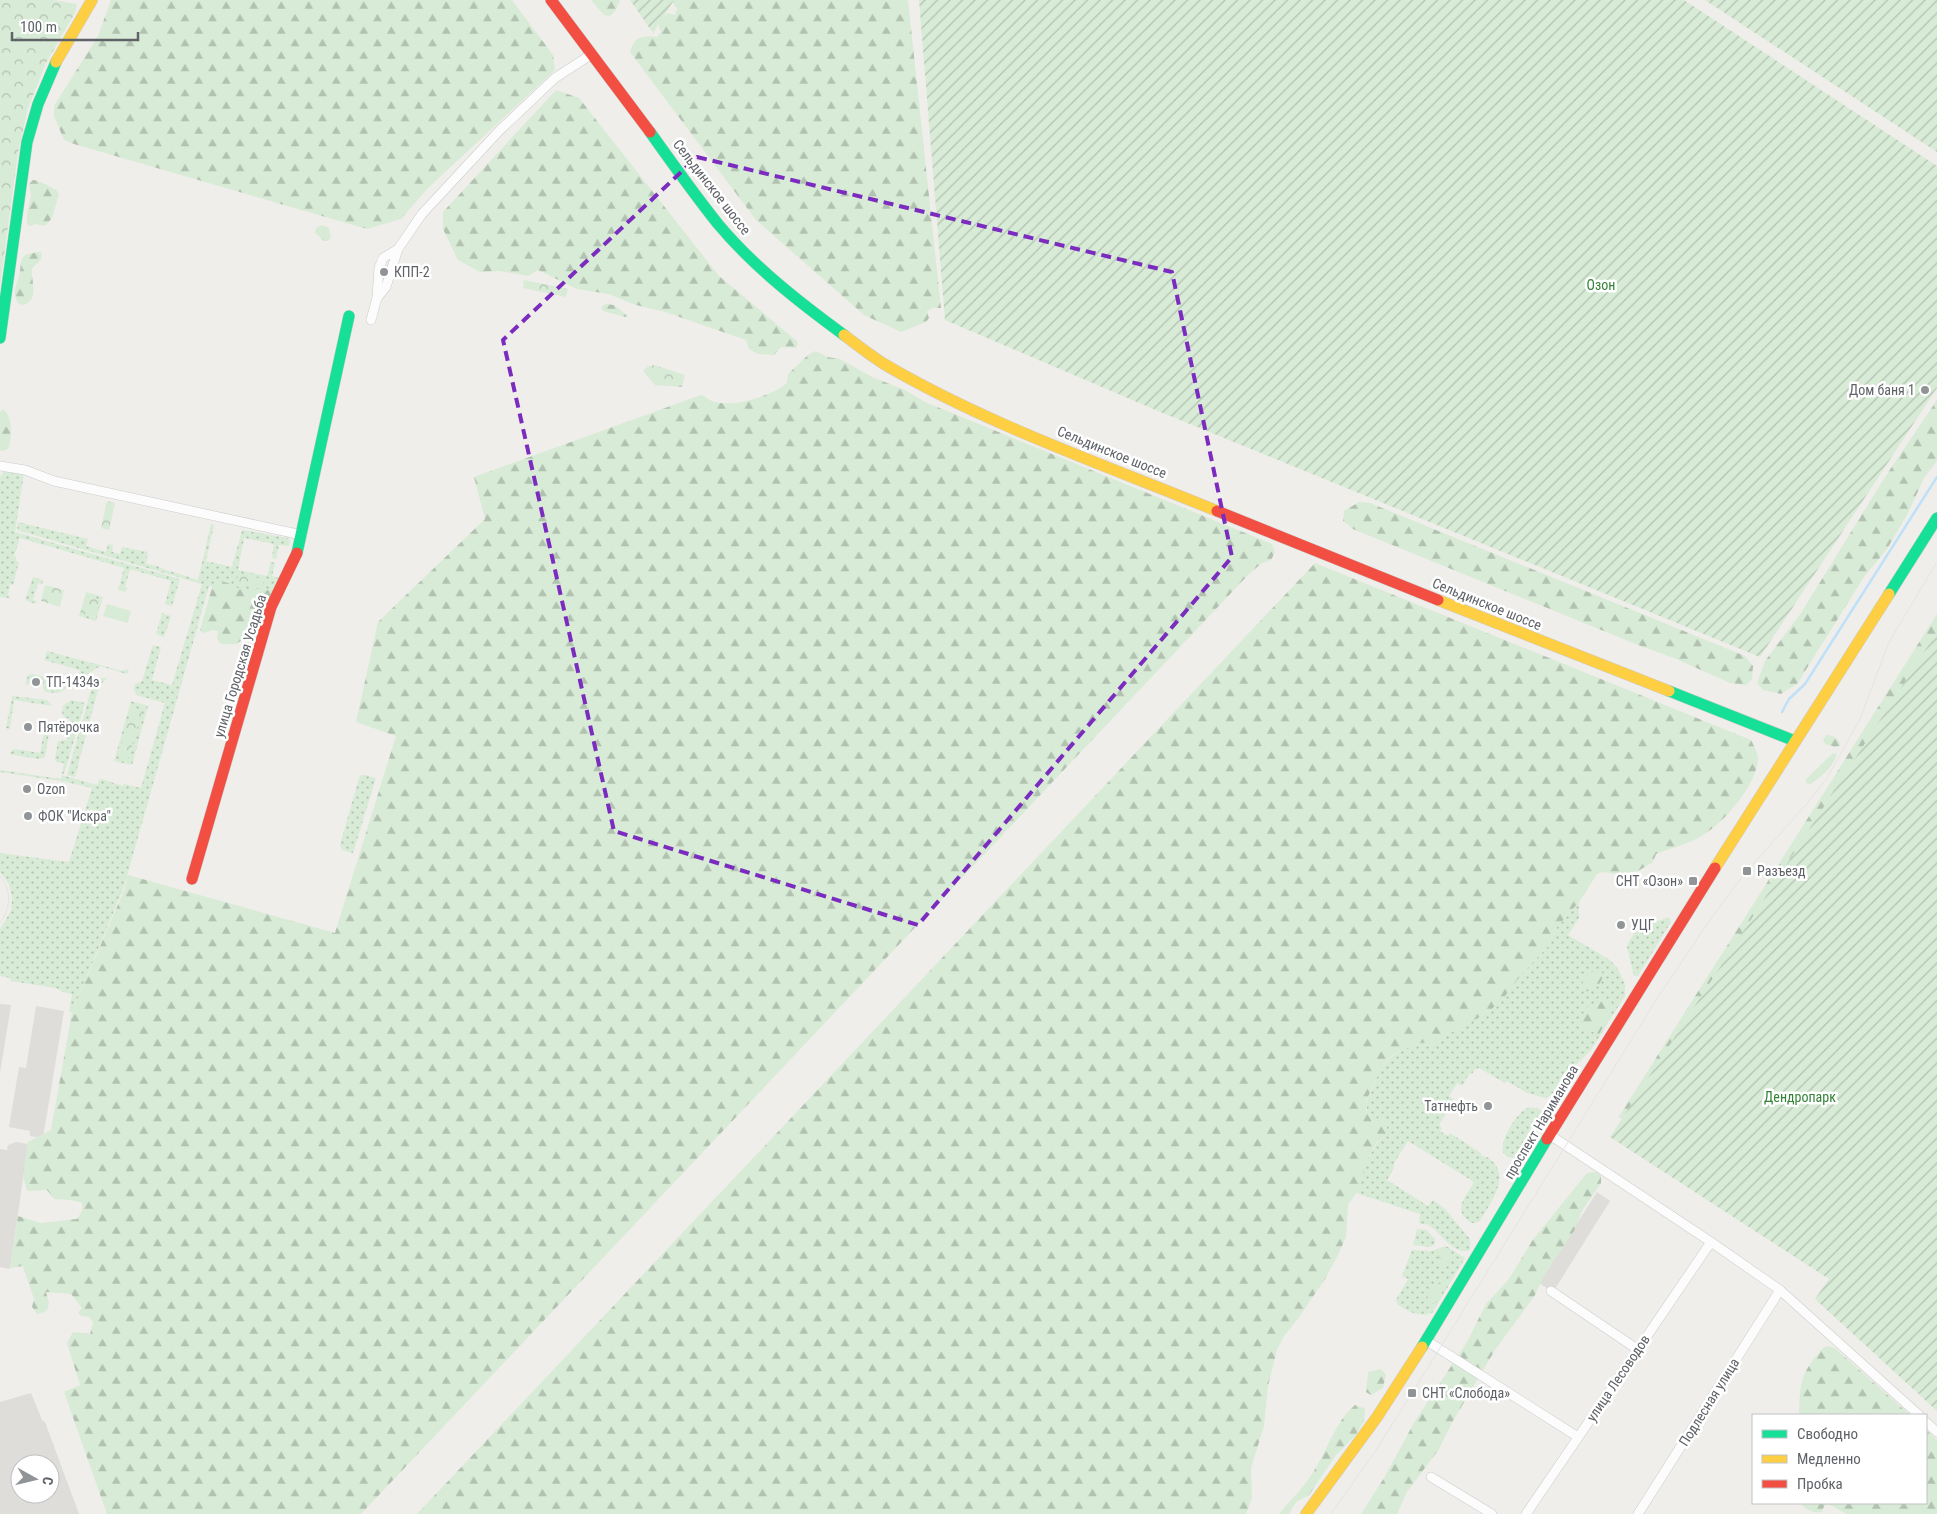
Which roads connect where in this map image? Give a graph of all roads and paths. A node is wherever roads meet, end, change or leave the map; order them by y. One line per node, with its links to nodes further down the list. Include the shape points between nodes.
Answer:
1 (92, 0): 6 (main road, via 48,77 32,121)
2 (551, 0): 3 (main road, Сельдинское шоссе)
3 (592, 54): 5 (street, via 555,78 499,131 422,214 398,249 384,258); 10 (main road, Сельдинское шоссе, via 720,225 800,303 883,363 944,396 1028,434)
4 (350, 316): 9 (main road, улица Городская Усадьба)
5 (371, 320)
6 (0, 338)
7 (0, 466): 9 (street, via 25,470 54,481)
8 (1937, 518): 10 (main road, проспект Нариманова)
9 (302, 535): 11 (main road, улица Городская Усадьба, via 266,622)
10 (1795, 741): 12 (main road, проспект Нариманова)
11 (192, 879)
12 (1550, 1135): 13 (street); 16 (main road, проспект Нариманова)
13 (1711, 1242): 14 (street); 17 (street, улица Лесоводов)
14 (1780, 1290): 18 (street); 26 (street, Подлесная улица)
15 (1551, 1291): 17 (street)
16 (1427, 1341): 21 (street); 23 (main road, проспект Нариманова, via 1361,1441)
17 (1637, 1349): 21 (street, улица Лесоводов)
18 (1918, 1414)
19 (1927, 1423): 20 (street)
20 (1937, 1432)
21 (1578, 1437): 25 (street, улица Лесоводов)
22 (1431, 1476): 24 (street)
23 (1306, 1514)
24 (1492, 1514)
25 (1526, 1514)
26 (1638, 1514)

